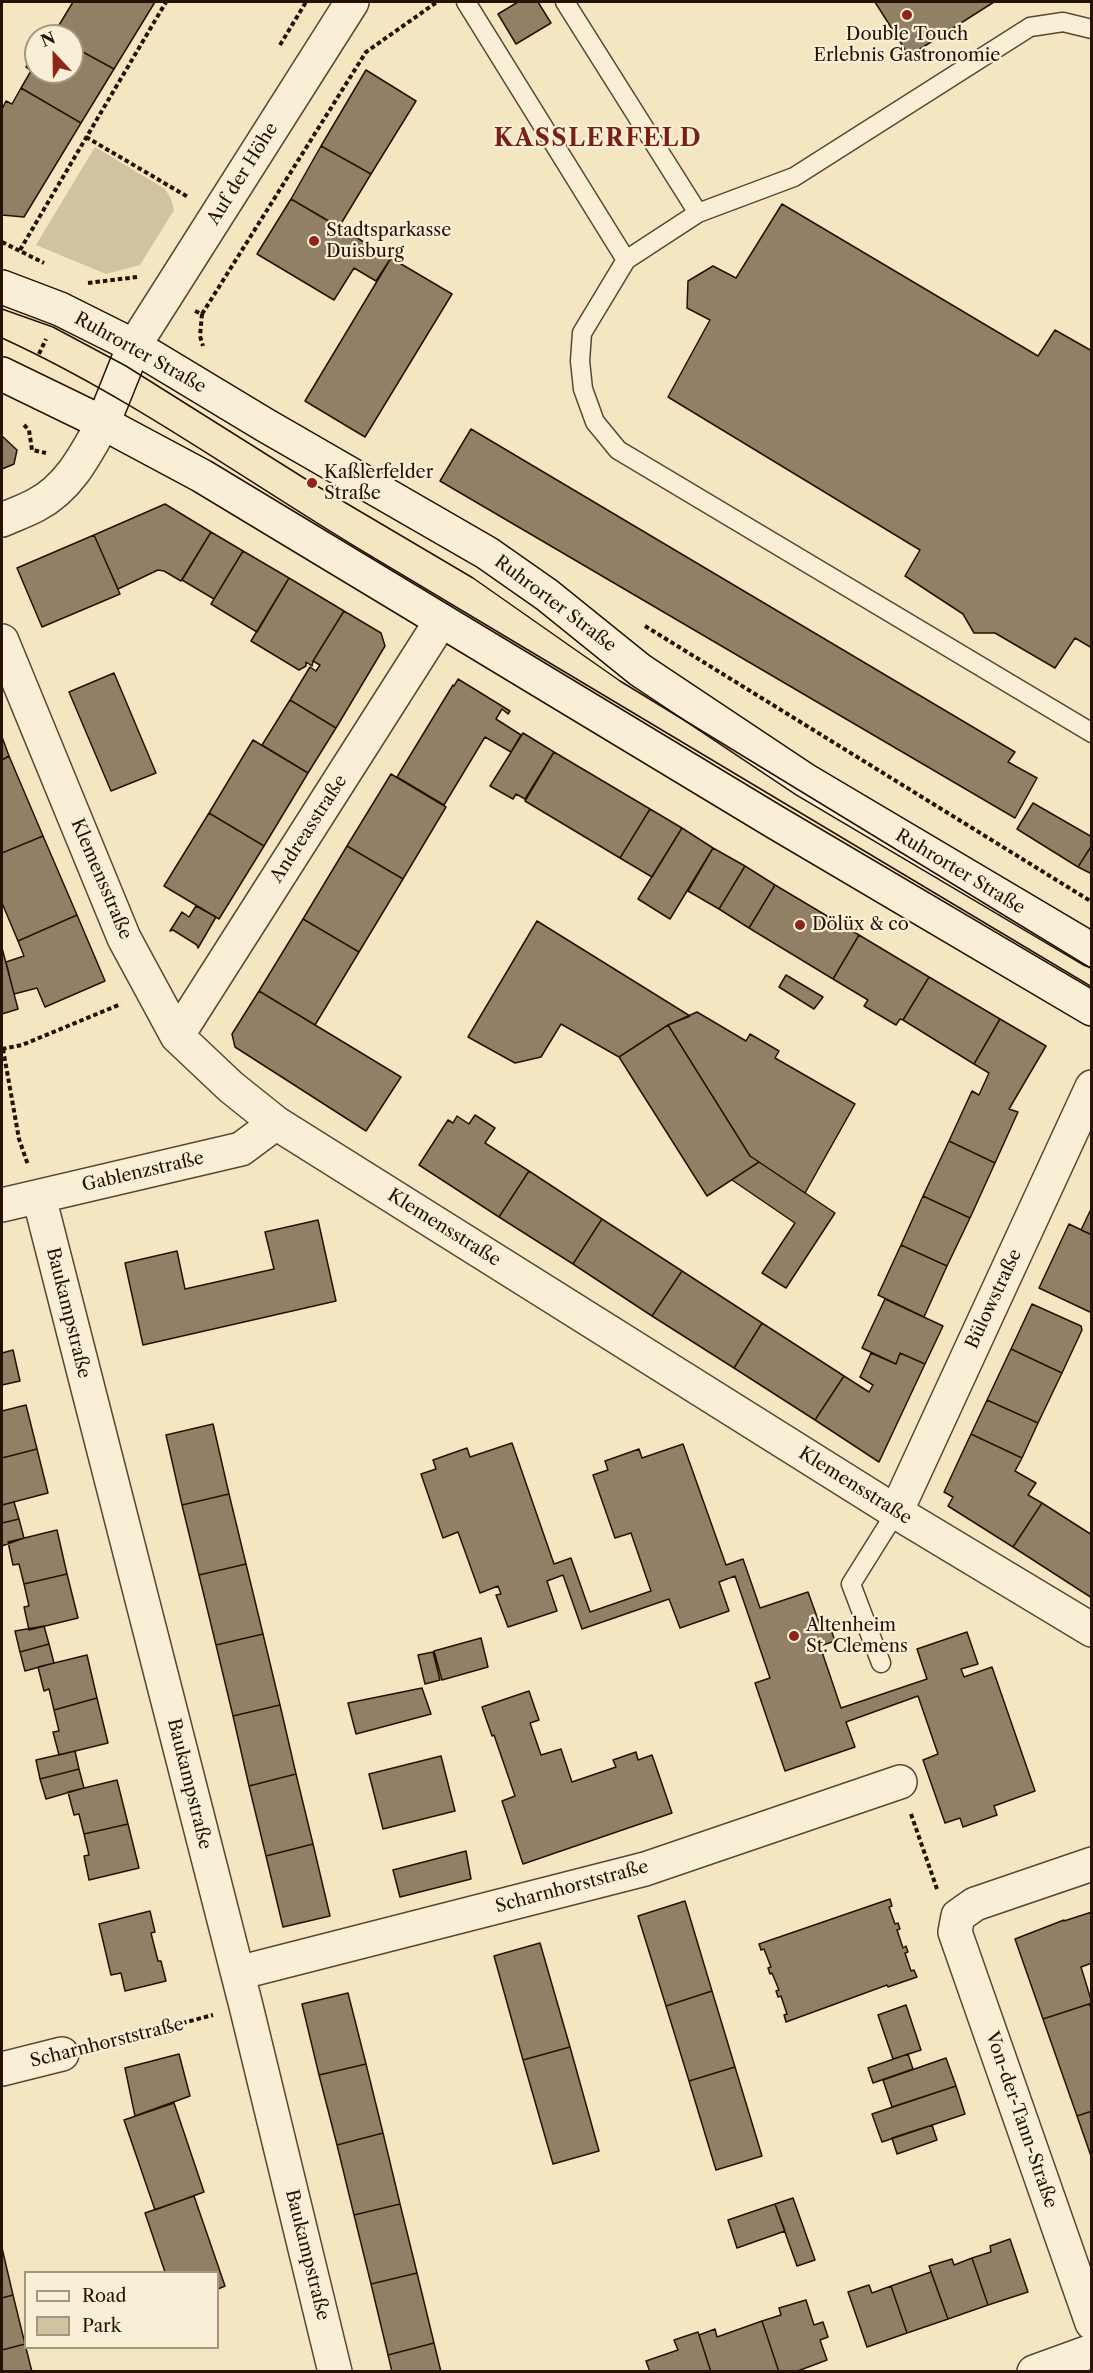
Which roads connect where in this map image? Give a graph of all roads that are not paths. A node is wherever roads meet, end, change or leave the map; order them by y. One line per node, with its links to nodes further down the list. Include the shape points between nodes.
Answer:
1 (352, 2): 8 (street, Auf der Höhe)
2 (466, 2): 6 (lane)
3 (565, 2): 5 (lane)
4 (1092, 29): 5 (lane, via 1063,22 1029,27 794,177)
5 (698, 213): 6 (lane)
6 (626, 260): 14 (lane, via 582,333 580,361 583,389 596,422 618,450)
7 (2, 287): 8 (street, Ruhrorter Straße, via 60,309)
8 (134, 346): 10 (street, Auf der Höhe); 15 (street, Ruhrorter Straße, via 487,553 547,595 640,670 805,780)
9 (12, 391): 10 (street)
10 (103, 423): 11 (street, via 81,464 63,484 38,504); 12 (street, via 202,476)
11 (2, 520)
12 (441, 621): 16 (street); 17 (street, Andreasstraße)
13 (2, 640): 17 (street, Klemensstraße, via 124,938)
14 (1092, 733)
15 (1092, 950)
16 (1092, 1009)
17 (177, 1036): 19 (street, Klemensstraße)
18 (1092, 1087): 22 (street, Bülowstraße)
19 (276, 1123): 20 (street, Gablenzstraße, via 241,1149); 22 (street, Klemensstraße)
20 (39, 1197): 21 (street, Gablenzstraße); 27 (street, Baukampstraße)
21 (2, 1205)
22 (896, 1512): 23 (street, Klemensstraße); 24 (lane, via 852,1584)
23 (1092, 1630)
24 (881, 1664)
25 (900, 1782): 27 (street, Scharnhorststraße, via 645,1869)
26 (1092, 1864): 30 (street, Von-der-Tann-Straße, via 975,1904 958,1916 955,1932)
27 (238, 1973): 32 (street, Baukampstraße)
28 (62, 2054): 29 (street, Scharnhorststraße)
29 (2, 2069)
30 (1092, 2323)
31 (1092, 2351): 33 (street)
32 (335, 2372)
33 (1034, 2372)

